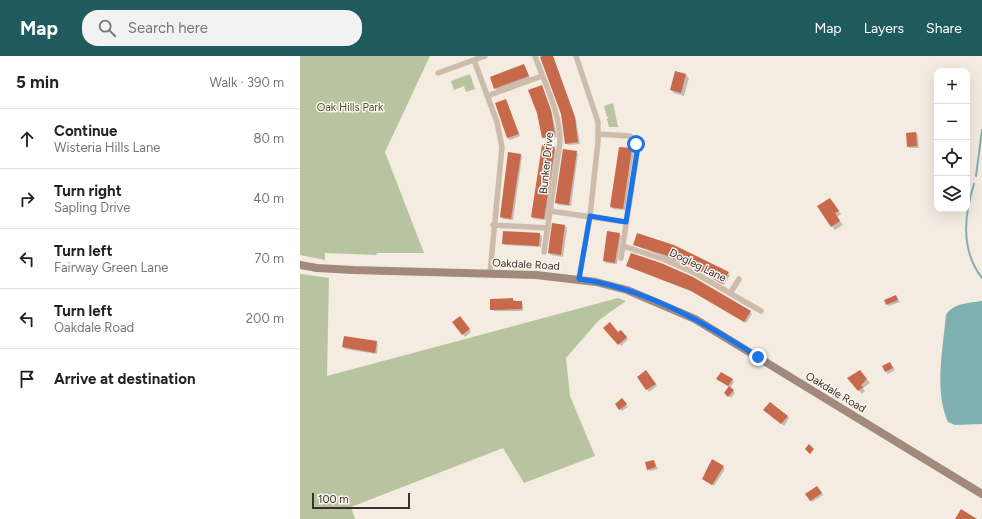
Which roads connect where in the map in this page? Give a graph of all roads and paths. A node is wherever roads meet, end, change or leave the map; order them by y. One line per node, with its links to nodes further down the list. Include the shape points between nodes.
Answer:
1 (485, 56): 4 (street)
2 (535, 56): 6 (street, Bunker Drive)
3 (576, 56): 8 (street, via 594,106)
4 (474, 60): 5 (street); 7 (street)
5 (438, 73)
6 (542, 76): 7 (street); 9 (street, Bunker Drive, via 560,130)
7 (487, 96): 12 (street, via 497,122 502,147)
8 (598, 134): 10 (street); 11 (street, via 630,136 636,144 637,152)
9 (550, 211): 10 (street); 13 (street, Bunker Drive)
10 (590, 216): 11 (street); 19 (street)
11 (626, 222): 14 (street)
12 (494, 225): 13 (street); 18 (street)
13 (548, 228): 15 (street, Bunker Drive)
14 (622, 246): 16 (street); 21 (street, Dogleg Lane, via 664,259)
15 (544, 252)
16 (621, 258)
17 (300, 265): 18 (main road, Oakdale Road, via 353,270)
18 (490, 273): 19 (main road, Oakdale Road)
19 (579, 279): 23 (main road, Oakdale Road, via 627,290 695,320)
20 (739, 279): 21 (street)
21 (731, 292): 22 (street, Dogleg Lane)
22 (761, 311)
23 (982, 494)

